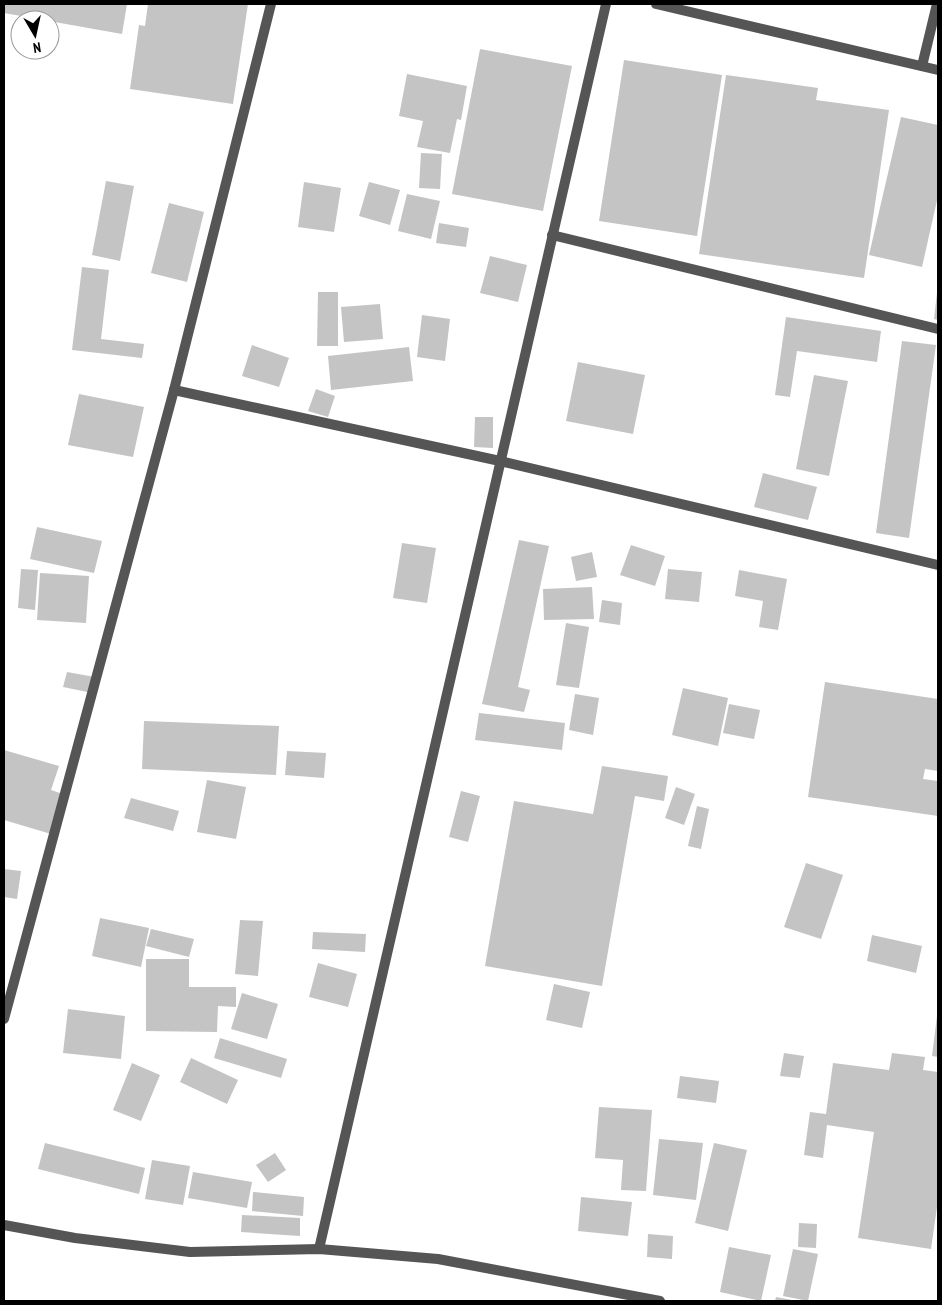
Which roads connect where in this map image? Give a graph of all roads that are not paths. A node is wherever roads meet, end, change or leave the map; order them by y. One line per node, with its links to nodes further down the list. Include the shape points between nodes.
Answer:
1 (270, 4): 9 (street)
2 (606, 4): 7 (street)
3 (656, 4): 5 (street)
4 (937, 4): 5 (street)
5 (922, 66): 6 (street)
6 (938, 70)
7 (552, 235): 8 (street); 10 (street)
8 (938, 329)
9 (174, 390): 10 (street); 12 (street)
10 (500, 461): 11 (street); 14 (street)
11 (938, 565)
12 (4, 1019)
13 (4, 1225): 14 (street, via 75,1238 190,1252)
14 (319, 1249): 15 (street, via 438,1259)
15 (660, 1301)

